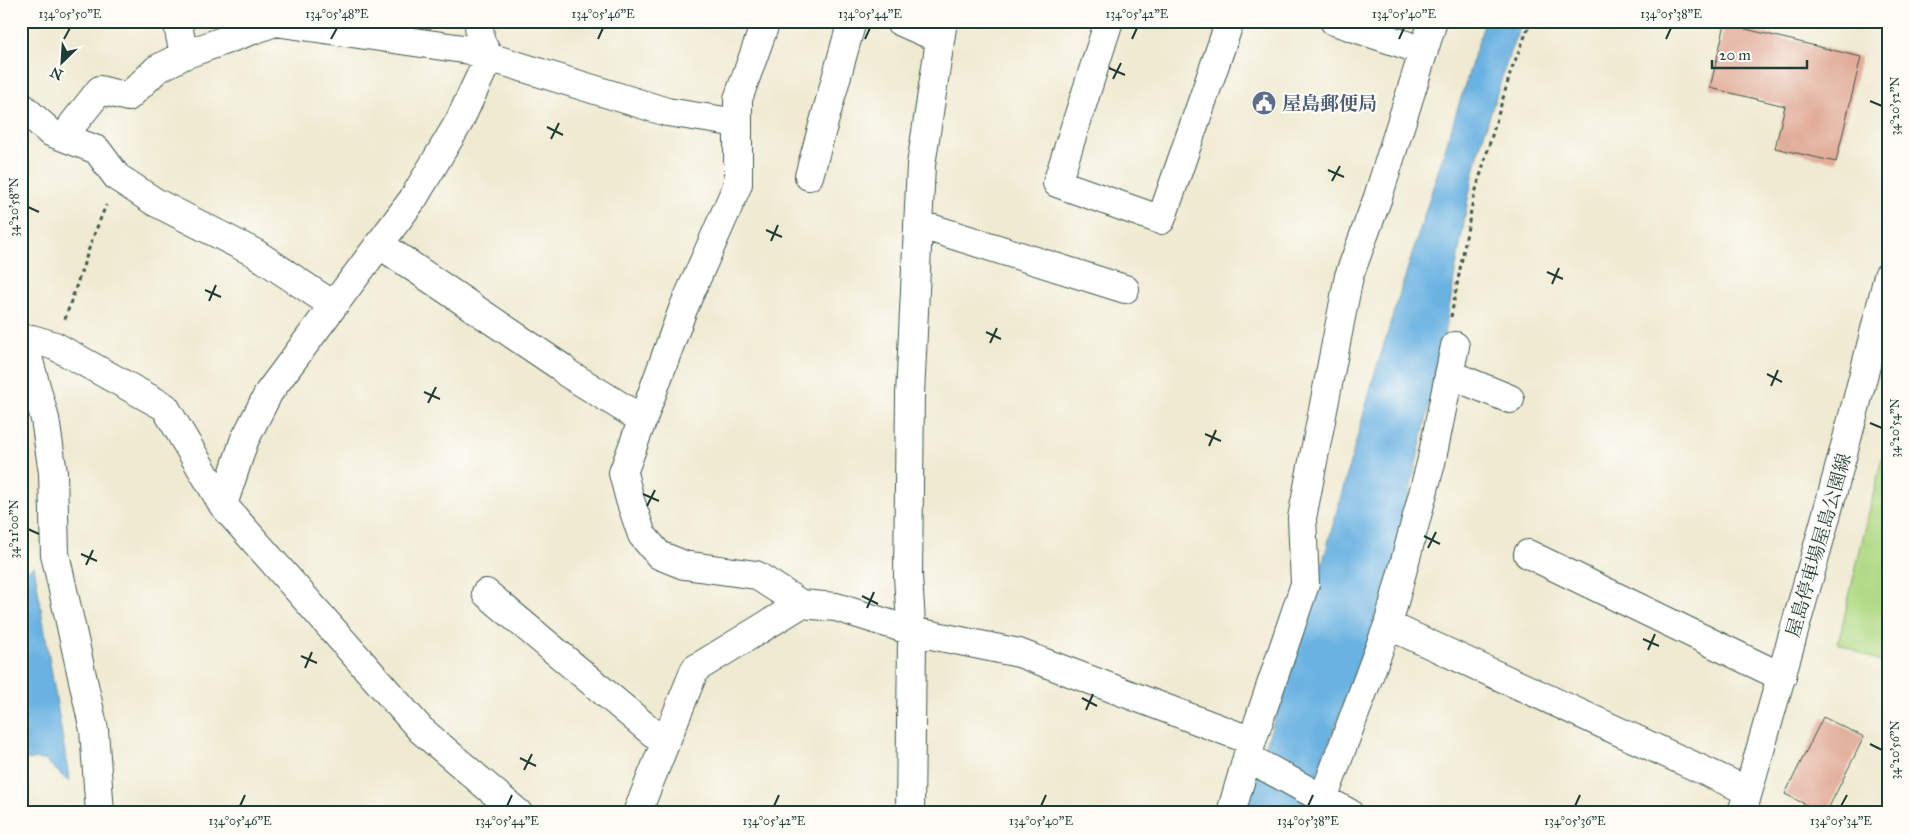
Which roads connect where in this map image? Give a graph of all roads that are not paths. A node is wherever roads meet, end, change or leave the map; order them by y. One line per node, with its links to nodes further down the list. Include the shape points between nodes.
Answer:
1 (177, 21): 12 (street)
2 (479, 21): 13 (street, via 480,40)
3 (766, 21): 15 (street, via 738,99)
4 (852, 21): 17 (street)
5 (899, 21): 10 (street)
6 (1108, 21): 7 (street, via 1057,183 1161,220)
7 (1230, 21)
8 (1334, 21): 11 (street)
9 (1434, 21): 11 (street)
10 (942, 30): 18 (street, via 921,165)
11 (1424, 51): 35 (street, via 1378,197 1349,276 1302,518 1305,584)
12 (184, 55): 13 (street, via 275,22 470,50); 16 (street, via 157,69 128,97 100,90 73,124)
13 (489, 57): 15 (street, via 667,112); 19 (street, via 458,122 412,199)
14 (21, 106): 16 (street, via 50,132)
15 (738, 122): 26 (street, via 738,184 683,308)
16 (67, 138): 22 (street, via 97,150 117,177 154,202 255,253)
17 (809, 176)
18 (918, 224): 21 (street); 32 (street, via 910,395 908,576)
19 (379, 244): 22 (street); 26 (street, via 567,373)
20 (1888, 276): 33 (street, 屋島停車場屋島公園線, via 1859,400)
21 (1125, 289)
22 (333, 306): 27 (street, via 269,392 244,441)
23 (1455, 346): 24 (street)
24 (1449, 374): 25 (street); 31 (street, via 1432,463)
25 (1510, 399)
26 (643, 420): 30 (street, via 624,473 642,535 659,555 684,565 756,575)
27 (223, 505): 38 (street, via 165,407 55,346 32,339 27,354 45,419 53,473 55,554 94,730); 39 (street, via 421,730)
28 (1528, 554): 33 (street)
29 (486, 593): 34 (street)
30 (801, 604): 32 (street, via 836,607); 34 (street, via 694,669)
31 (1388, 625): 36 (street); 37 (street)
32 (912, 630): 35 (street, via 1020,653); 41 (street)
33 (1782, 677): 37 (street, 屋島停車場屋島公園線)
34 (665, 743): 40 (street)
35 (1252, 753): 36 (street); 42 (street)
36 (1319, 797): 43 (street)
37 (1745, 806)
38 (100, 813)
39 (518, 813)
40 (637, 813)
41 (910, 813)
42 (1231, 813)
43 (1349, 813)

